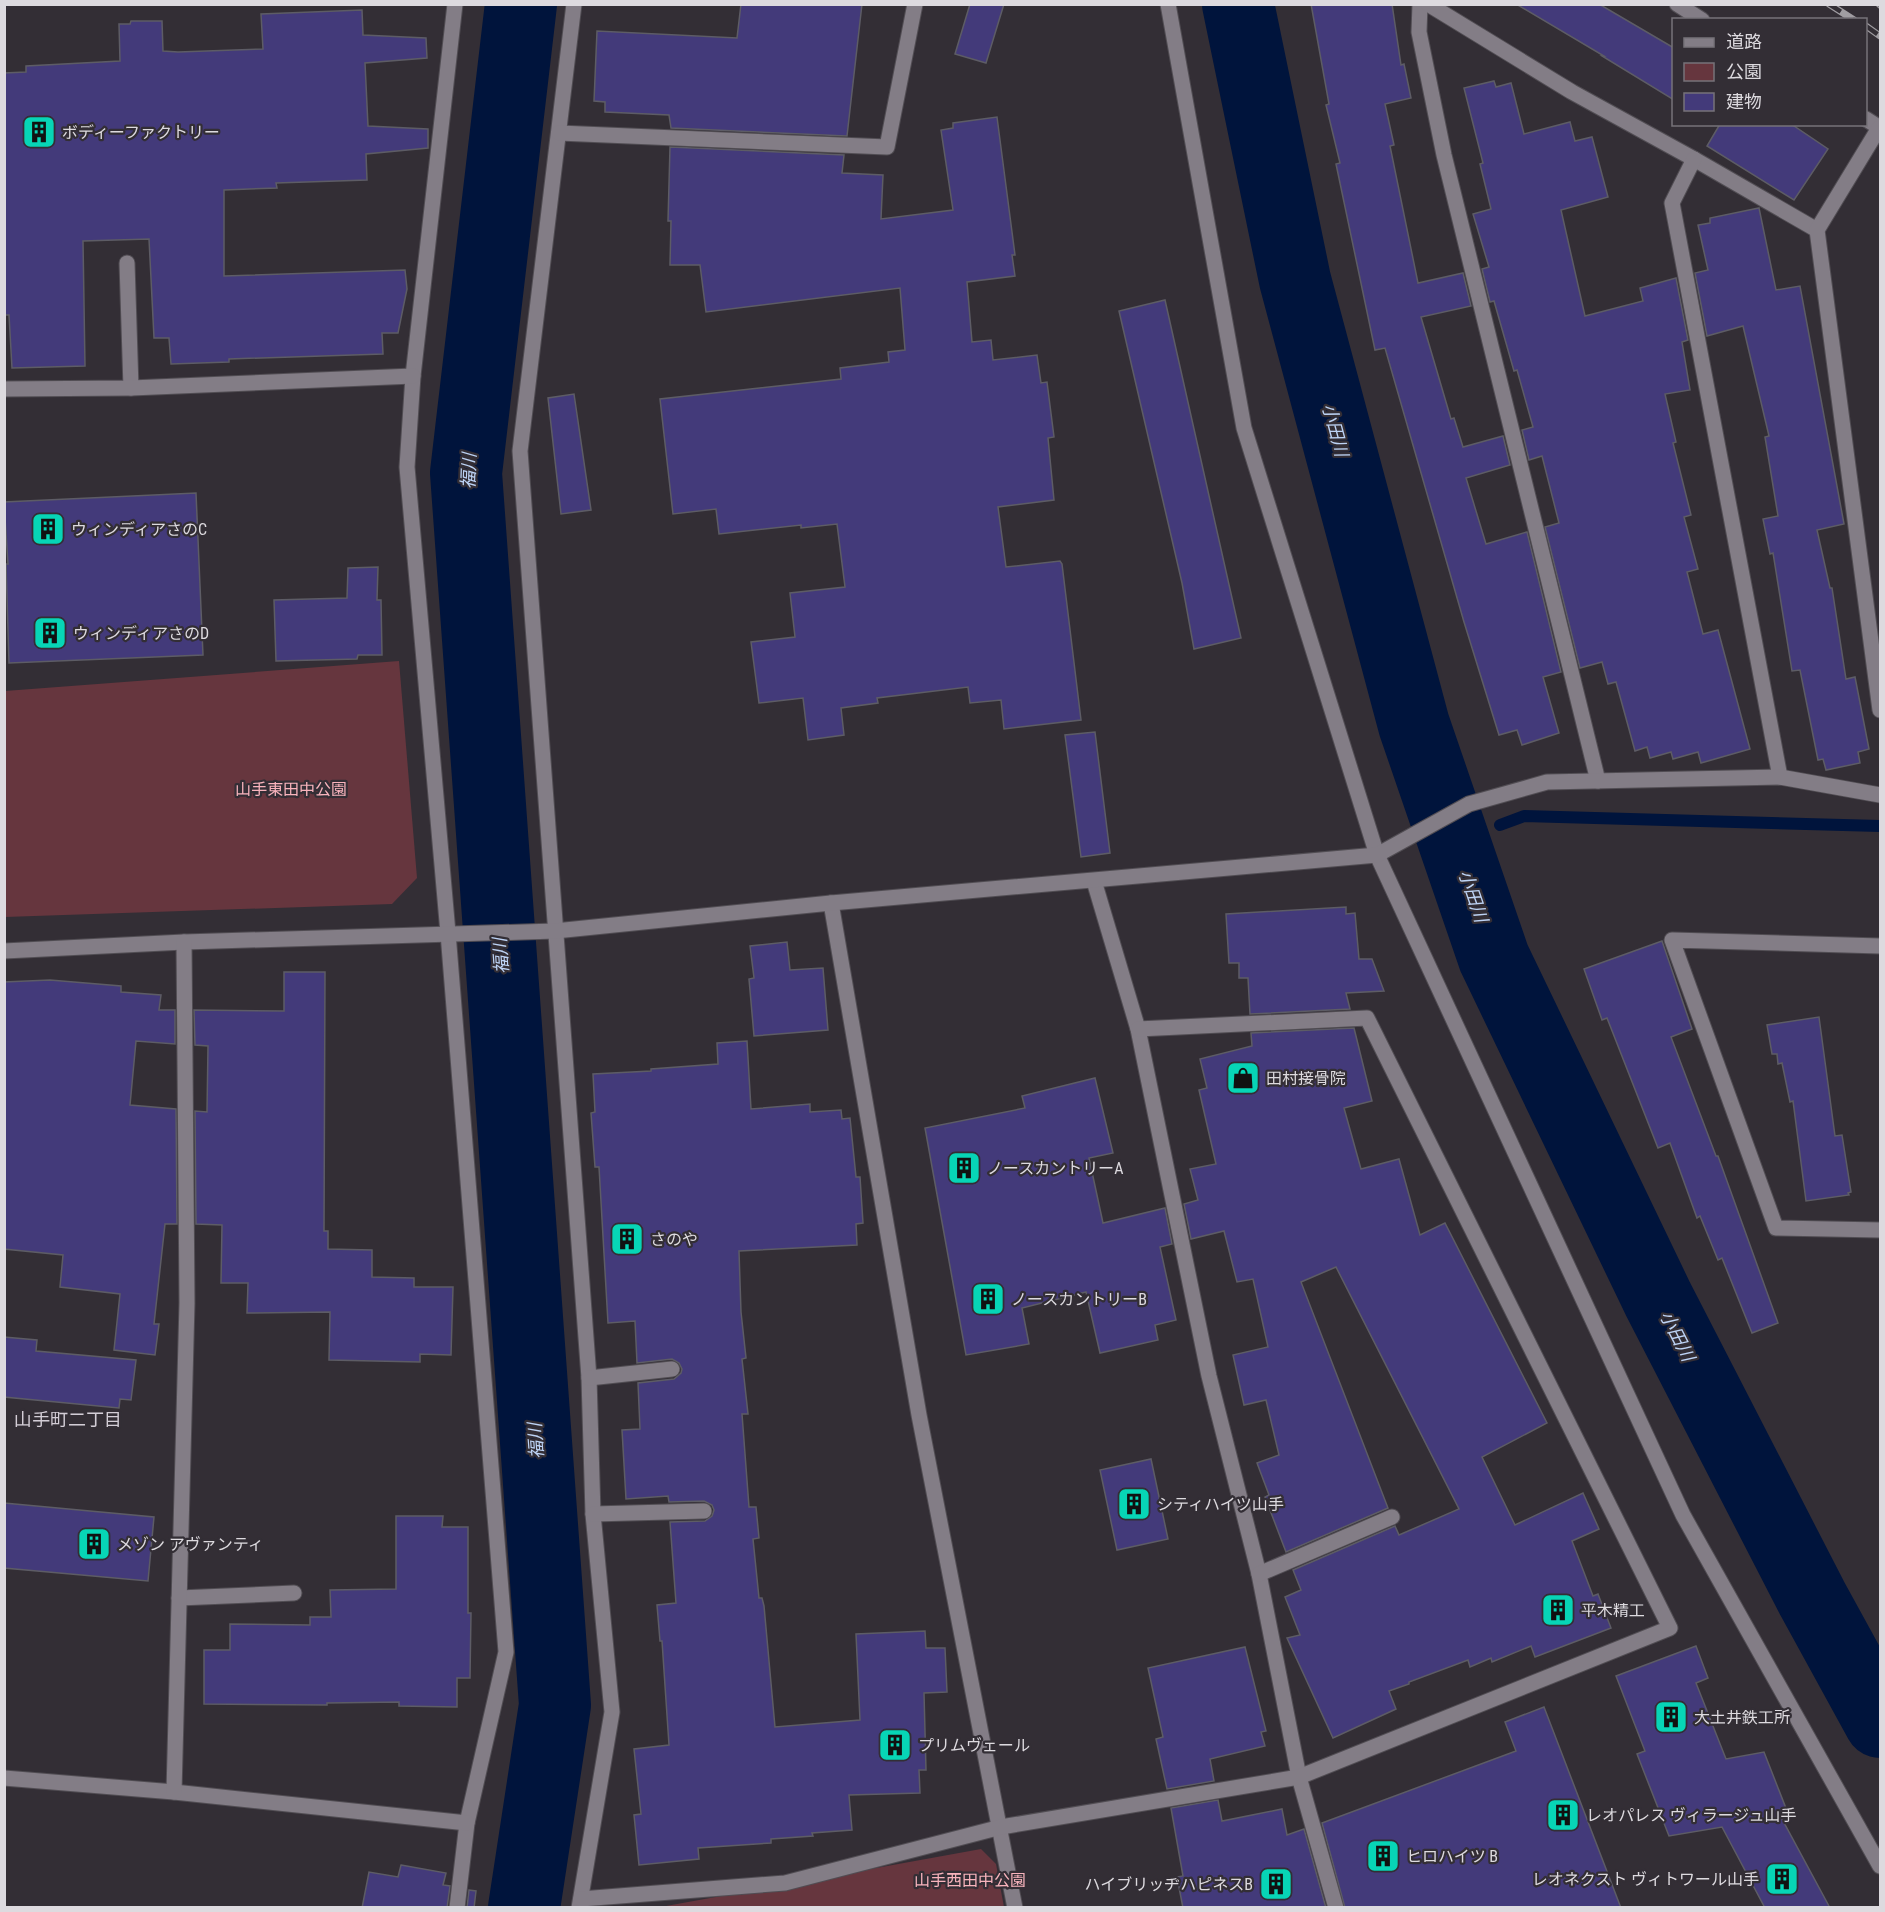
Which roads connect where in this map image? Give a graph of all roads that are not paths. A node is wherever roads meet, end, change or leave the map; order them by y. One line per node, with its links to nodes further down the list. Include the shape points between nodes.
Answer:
1 (455, 4): 15 (street)
2 (574, 4): 11 (street)
3 (915, 4): 11 (street, via 887,147)
4 (1168, 4): 22 (street, via 1244,428)
5 (1420, 4): 20 (street, via 1419,32 1444,155)
6 (1428, 4): 12 (street, via 1572,92)
7 (1677, 4): 8 (street)
8 (1699, 18)
9 (1867, 120): 10 (street)
10 (1880, 128): 13 (street)
11 (559, 133): 25 (street, via 520,452)
12 (1694, 159): 13 (street); 19 (street, via 1672,202)
13 (1817, 230): 18 (street)
14 (127, 263): 16 (street)
15 (413, 376): 16 (street); 26 (street, via 407,467)
16 (131, 388): 17 (street)
17 (4, 389)
18 (1881, 710)
19 (1780, 777): 20 (street); 21 (street)
20 (1598, 782): 22 (street, via 1547,782 1469,804)
21 (1881, 795)
22 (1383, 852): 23 (street); 45 (street, via 1683,1515)
23 (1094, 881): 24 (street); 30 (street)
24 (831, 903): 25 (street); 44 (street, via 919,1415)
25 (555, 931): 26 (street); 33 (street)
26 (448, 933): 27 (street); 43 (street, via 506,1652)
27 (184, 942): 29 (street); 39 (street, via 187,1304)
28 (1881, 946): 31 (street, via 1672,940 1776,1228)
29 (4, 951)
30 (1138, 1029): 37 (street, via 1209,1376); 40 (street, via 1367,1018 1670,1628)
31 (1881, 1230)
32 (672, 1369): 33 (street)
33 (589, 1378): 35 (street)
34 (704, 1511): 35 (street)
35 (593, 1514): 46 (street, via 612,1712)
36 (1392, 1517): 37 (street)
37 (1259, 1574): 40 (street)
38 (294, 1593): 39 (street)
39 (179, 1598): 42 (street)
40 (1299, 1777): 44 (street); 49 (street)
41 (4, 1778): 42 (street)
42 (174, 1792): 43 (street)
43 (467, 1823): 47 (street)
44 (1000, 1827): 46 (street, via 784,1883); 48 (street)
45 (1881, 1866)
46 (580, 1903)
47 (458, 1908)
48 (1015, 1908)
49 (1336, 1908)

